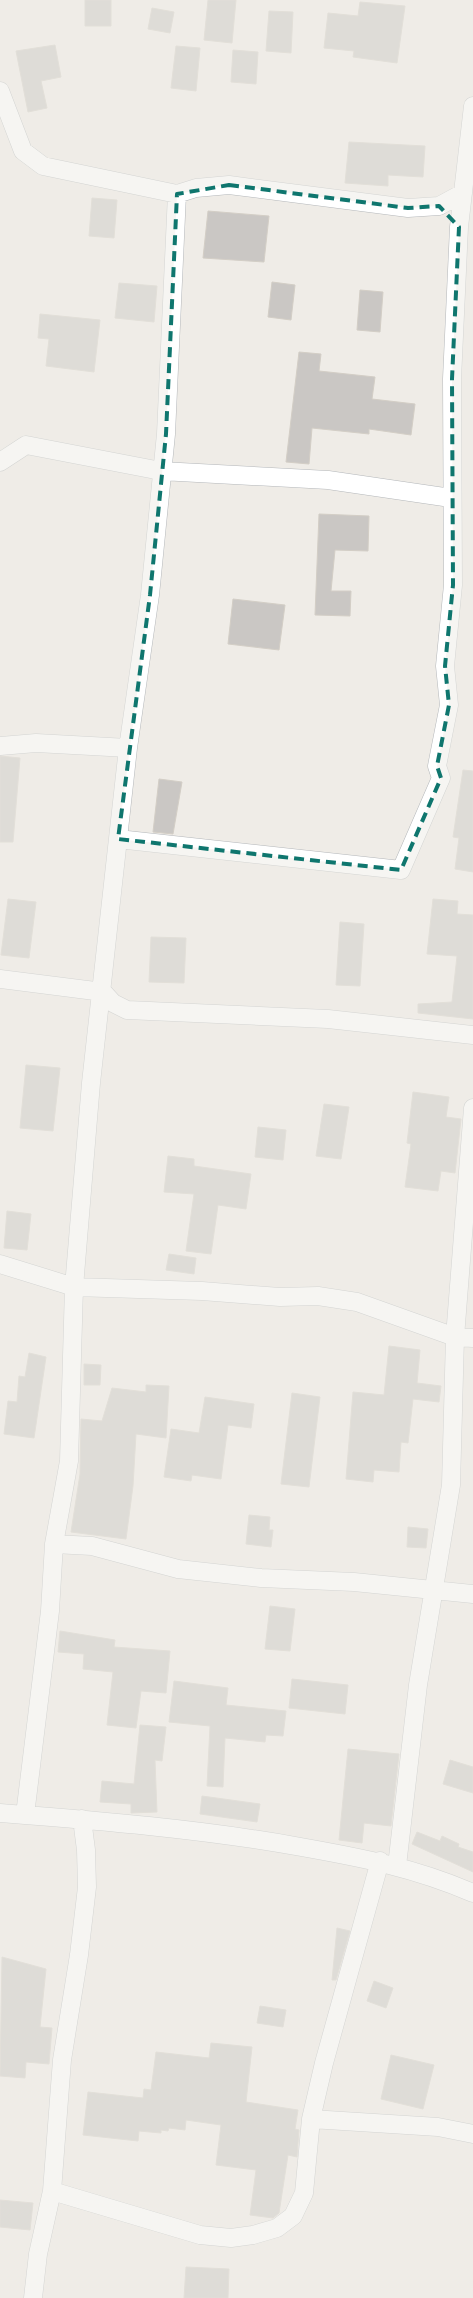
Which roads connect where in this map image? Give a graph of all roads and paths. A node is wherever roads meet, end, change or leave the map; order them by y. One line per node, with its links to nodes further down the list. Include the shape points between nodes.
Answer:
1 (0, 91): 4 (street, via 23,150 43,166)
2 (473, 106): 3 (street)
3 (462, 193): 5 (street); 6 (street)
4 (177, 194): 5 (street, via 196,188 228,185 408,208); 8 (street, via 166,434)
5 (438, 206): 6 (street)
6 (460, 226): 9 (street, via 452,379)
7 (0, 462): 8 (street, via 26,445)
8 (161, 470): 9 (street, via 328,480); 11 (street, via 150,595)
9 (452, 498): 12 (street, via 453,585 445,666 449,705 437,766 441,778 401,870)
10 (0, 746): 11 (street, via 36,742)
11 (128, 748): 12 (street)
12 (118, 839): 14 (street)
13 (0, 979): 14 (street)
14 (102, 992): 15 (street); 16 (street)
15 (127, 1010): 16 (street); 17 (street, via 328,1019)
16 (98, 1031): 20 (street)
17 (473, 1035)
18 (473, 1108): 21 (street)
19 (0, 1264): 20 (street)
20 (74, 1288): 21 (street, via 318,1296 357,1302); 23 (street, via 69,1461)
21 (455, 1337): 22 (street); 24 (street, via 451,1485)
22 (473, 1338)
23 (54, 1544): 24 (street, via 92,1546 178,1569); 27 (street, via 50,1611)
24 (434, 1591): 25 (street); 30 (street, via 418,1685)
25 (473, 1594)
26 (0, 1813): 27 (street)
27 (24, 1815): 28 (street)
28 (82, 1819): 29 (street, via 203,1831); 34 (street, via 87,1886 62,2060)
29 (380, 1860): 30 (street); 32 (street)
30 (397, 1866): 31 (street, via 445,1880)
31 (473, 1893)
32 (311, 2119): 33 (street, via 438,2127); 34 (street, via 304,2193 297,2208 293,2216 277,2228 253,2235 231,2238 200,2235)
33 (473, 2134)
34 (52, 2191): 35 (street, via 38,2254)
35 (33, 2298)

